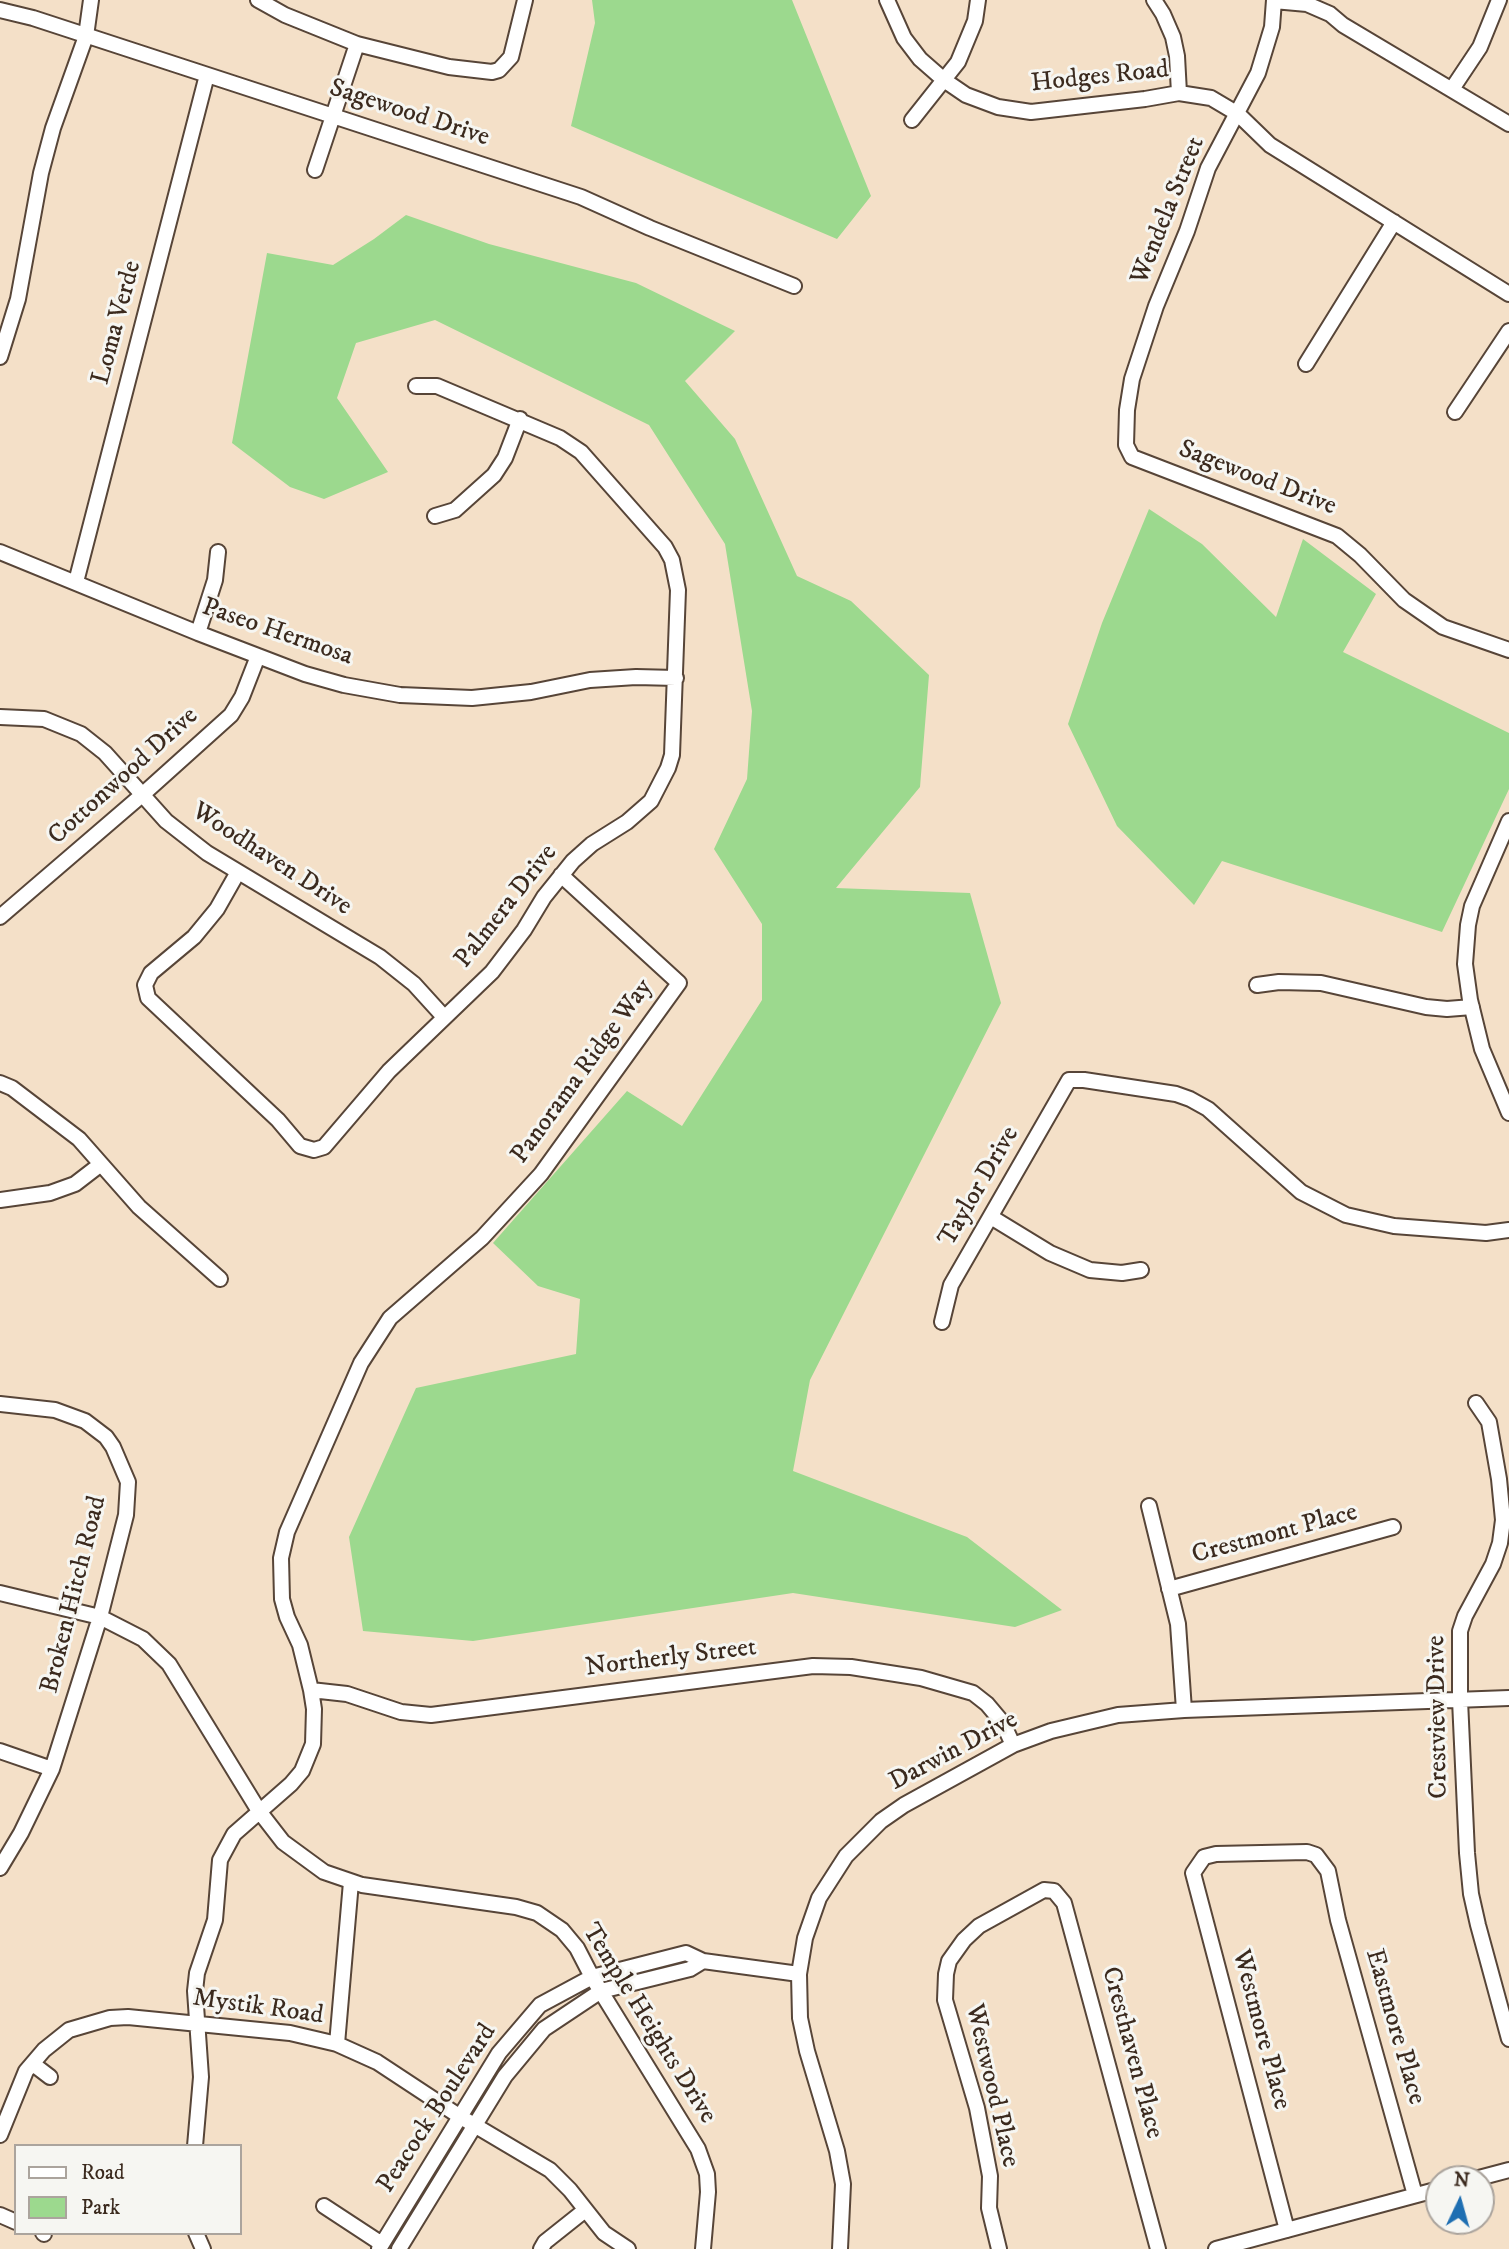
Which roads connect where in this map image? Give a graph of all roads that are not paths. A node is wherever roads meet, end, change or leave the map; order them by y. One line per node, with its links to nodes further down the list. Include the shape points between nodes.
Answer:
1 (90, 0): 10 (street)
2 (258, 0): 11 (street)
3 (525, 0): 11 (street, via 510,57 492,72 449,67)
4 (887, 0): 13 (street, Hodges Road, via 904,38)
5 (978, 0): 13 (street, via 975,21 958,62)
6 (1154, 0): 15 (street, via 1172,37)
7 (1499, 0): 14 (street, via 1479,47)
8 (1274, 1): 14 (street, via 1307,4 1330,14); 16 (street, Wendela Street, via 1272,27 1258,73)
9 (0, 10): 10 (street, Sagewood Drive)
10 (86, 36): 12 (street, Sagewood Drive); 25 (street, via 52,128 18,299)
11 (357, 44): 17 (street)
12 (207, 75): 17 (street, Sagewood Drive); 34 (street, Loma Verde)
13 (944, 80): 15 (street, Hodges Road, via 999,107 1031,112); 18 (street)
14 (1452, 89): 19 (street)
15 (1179, 93): 16 (street, Hodges Road, via 1211,98)
16 (1238, 114): 21 (street, Hodges Road, via 1270,145); 30 (street, Wendela Street, via 1208,168 1156,306 1132,379)
17 (332, 115): 20 (street); 22 (street, Sagewood Drive, via 581,197)
18 (912, 120)
19 (1509, 124)
20 (315, 170)
21 (1394, 222): 23 (street, Hodges Road); 26 (street)
22 (794, 286)
23 (1509, 294)
24 (1509, 331): 28 (street)
25 (0, 357)
26 (1306, 364)
27 (416, 386): 29 (street, Palmera Drive, via 437,386)
28 (1455, 412)
29 (520, 419): 31 (street, via 494,475 455,510); 38 (street, Palmera Drive, via 581,452 665,547 678,590)
30 (1126, 445): 36 (street, Sagewood Drive, via 1132,457 1337,536 1404,600 1443,627)
31 (435, 516)
32 (0, 552): 34 (street, Paseo Hermosa)
33 (218, 552): 35 (street, via 215,580)
34 (76, 582): 35 (street, Paseo Hermosa)
35 (198, 633): 37 (street, Paseo Hermosa)
36 (1509, 650)
37 (258, 656): 38 (street, Paseo Hermosa, via 344,685 400,695 472,698 590,680); 40 (street, Cottonwood Drive, via 231,715)
38 (676, 678): 43 (street, Palmera Drive, via 672,755 651,801)
39 (0, 717): 40 (street, Woodhaven Drive, via 44,719 81,734 105,753)
40 (142, 795): 42 (street, Woodhaven Drive, via 176,829); 44 (street, Cottonwood Drive)
41 (1509, 821): 46 (street, via 1477,891 1468,925 1465,964)
42 (238, 872): 47 (street, Woodhaven Drive, via 380,957 414,984); 47 (street, Palmera Drive, via 194,937 150,973 145,985 148,998 300,1146 324,1147)
43 (561, 875): 47 (street, Palmera Drive, via 492,972); 64 (street, Panorama Ridge Way, via 679,983 541,1174 482,1238 390,1318 361,1363 287,1532 281,1558 282,1599)
44 (0, 917)
45 (1258, 985): 46 (street, via 1321,983 1426,1007)
46 (1472, 1007): 49 (street, via 1482,1049)
47 (444, 1017)
48 (0, 1083): 50 (street, via 79,1139)
49 (1509, 1113)
50 (101, 1164): 51 (street, via 75,1184 50,1194); 55 (street, via 139,1207)
51 (0, 1200)
52 (991, 1217): 53 (street, Taylor Drive, via 1069,1080 1084,1080 1190,1099 1208,1109 1301,1192 1346,1215 1394,1226 1486,1233); 54 (street, via 1080,1267 1108,1273); 56 (street, Taylor Drive, via 951,1285)
53 (1509, 1230)
54 (1141, 1270)
55 (220, 1279)
56 (942, 1322)
57 (1476, 1403): 66 (street, Crestview Drive, via 1489,1422 1503,1520 1493,1564 1460,1631)
58 (0, 1404): 63 (street, Broken Hitch Road, via 74,1415 113,1447 128,1482 126,1515)
59 (1149, 1506): 61 (street)
60 (1394, 1527): 61 (street, Crestmont Place)
61 (1170, 1589): 67 (street, via 1178,1624)
62 (0, 1593): 63 (street, Temple Heights Drive)
63 (100, 1617): 70 (street, Broken Hitch Road); 71 (street, Temple Heights Drive, via 143,1640 169,1664)
64 (311, 1690): 68 (street, Northerly Street, via 431,1715 813,1666 851,1667 921,1678 973,1693 1003,1723); 71 (street, via 313,1744 302,1770)
65 (1509, 1698): 66 (street, Darwin Drive)
66 (1460, 1700): 67 (street, Darwin Drive); 81 (street, Crestview Drive, via 1471,1894)
67 (1184, 1710): 68 (street, Darwin Drive, via 1118,1715)
68 (1013, 1745): 77 (street, Darwin Drive, via 904,1805 846,1856 819,1898)
69 (0, 1751): 70 (street)
70 (52, 1769): 72 (street, Broken Hitch Road)
71 (259, 1811): 74 (street, Temple Heights Drive, via 283,1842 324,1872); 80 (street, via 234,1834 220,1860 215,1920 197,1973)
72 (0, 1868)
73 (1328, 1871): 90 (street, Eastmore Place); 93 (street, Westmore Place, via 1316,1855 1307,1852 1216,1854 1204,1857 1193,1872)
74 (351, 1882): 78 (street, Temple Heights Drive, via 537,1913 562,1930); 82 (street)
75 (1036, 1893): 100 (street, Westwood Place, via 979,1926 949,1961 946,1974 945,2000 977,2108 990,2176 989,2208); 101 (street, Cresthaven Place, via 1054,1891 1064,1903)
76 (703, 1961): 77 (street, Peacock Boulevard); 78 (street, Peacock Boulevard, via 685,1953); 79 (street, Peacock Boulevard, via 690,1969)
77 (799, 1974): 99 (street, Darwin Drive, via 800,2018 843,2184)
78 (592, 1977): 79 (street, Temple Heights Drive); 85 (street, Peacock Boulevard, via 540,2005 499,2053)
79 (601, 1991): 86 (street, Peacock Boulevard, via 544,2029 505,2076); 98 (street, Temple Heights Drive, via 698,2148 708,2192)
80 (198, 2024): 82 (street, Mystik Road, via 290,2033); 83 (street, Mystik Road, via 110,2018 69,2030); 88 (street, via 201,2077)
81 (1509, 2039)
82 (337, 2044): 85 (street, Mystik Road, via 377,2062)
83 (33, 2064): 84 (street); 87 (street, Mystik Road)
84 (50, 2077)
85 (459, 2116): 86 (street, Mystik Road); 94 (street, Peacock Boulevard)
86 (475, 2126): 92 (street, Mystik Road, via 550,2169); 95 (street, Peacock Boulevard)
87 (0, 2135)
88 (195, 2144)
89 (1425, 2192): 90 (street)
90 (1415, 2195): 93 (street)
91 (324, 2206): 94 (street)
92 (584, 2211): 96 (street); 97 (street, Mystik Road, via 604,2234)
93 (1287, 2230): 102 (street)
94 (380, 2247)
95 (399, 2249)
96 (541, 2249)
97 (628, 2249)
98 (703, 2249)
99 (840, 2249)
100 (999, 2249)
101 (1158, 2249)
102 (1216, 2249)

